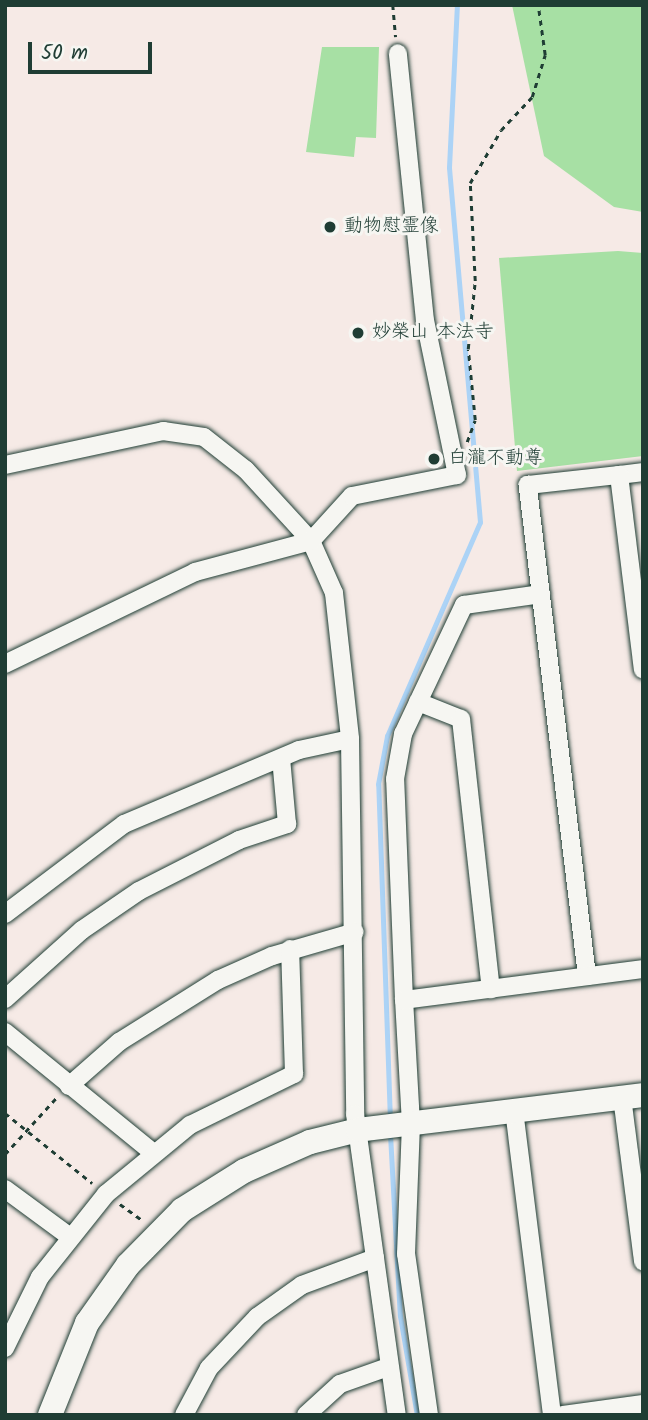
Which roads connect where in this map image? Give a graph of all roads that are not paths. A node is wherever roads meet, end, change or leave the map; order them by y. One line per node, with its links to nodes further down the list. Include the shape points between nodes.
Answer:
1 (398, 53): 5 (street, via 425,321 457,475 352,496)
2 (5, 465): 5 (street, via 163,431 204,437 246,470)
3 (643, 472): 4 (street)
4 (618, 475): 6 (street, via 528,485); 8 (street)
5 (310, 541): 7 (street, via 195,572); 10 (street, via 334,593)
6 (541, 594): 9 (street, via 464,605); 16 (street)
7 (5, 664)
8 (643, 670)
9 (418, 702): 17 (street, via 460,719); 19 (street, via 403,734 395,779)
10 (351, 739): 11 (street); 13 (street)
11 (281, 758): 12 (street, via 124,824); 18 (street, via 287,824 239,840 139,891 82,930)
12 (5, 914)
13 (355, 932): 14 (street); 24 (street)
14 (290, 949): 21 (street, via 218,980 150,1021); 25 (street, via 294,1074 220,1107)
15 (643, 969): 16 (street)
16 (587, 976): 17 (street)
17 (491, 989): 19 (street)
18 (5, 999)
19 (404, 1000): 24 (street)
20 (5, 1032): 21 (street)
21 (69, 1086): 25 (street)
22 (633, 1096): 23 (street); 29 (street)
23 (514, 1110): 24 (street); 38 (street)
24 (385, 1127): 28 (street); 33 (street, via 255,1166 157,1233 87,1323); 37 (street)
25 (152, 1152): 27 (street, via 106,1194)
26 (5, 1189): 27 (street)
27 (70, 1237): 30 (street, via 26,1300)
28 (375, 1258): 31 (street); 34 (street, via 311,1280 257,1317 209,1368)
29 (643, 1262)
30 (5, 1348)
31 (388, 1367): 35 (street, via 340,1384); 36 (street)
32 (643, 1404): 39 (street)
33 (50, 1415)
34 (184, 1415)
35 (306, 1415)
36 (397, 1415)
37 (429, 1415)
38 (551, 1415)
39 (563, 1415)

